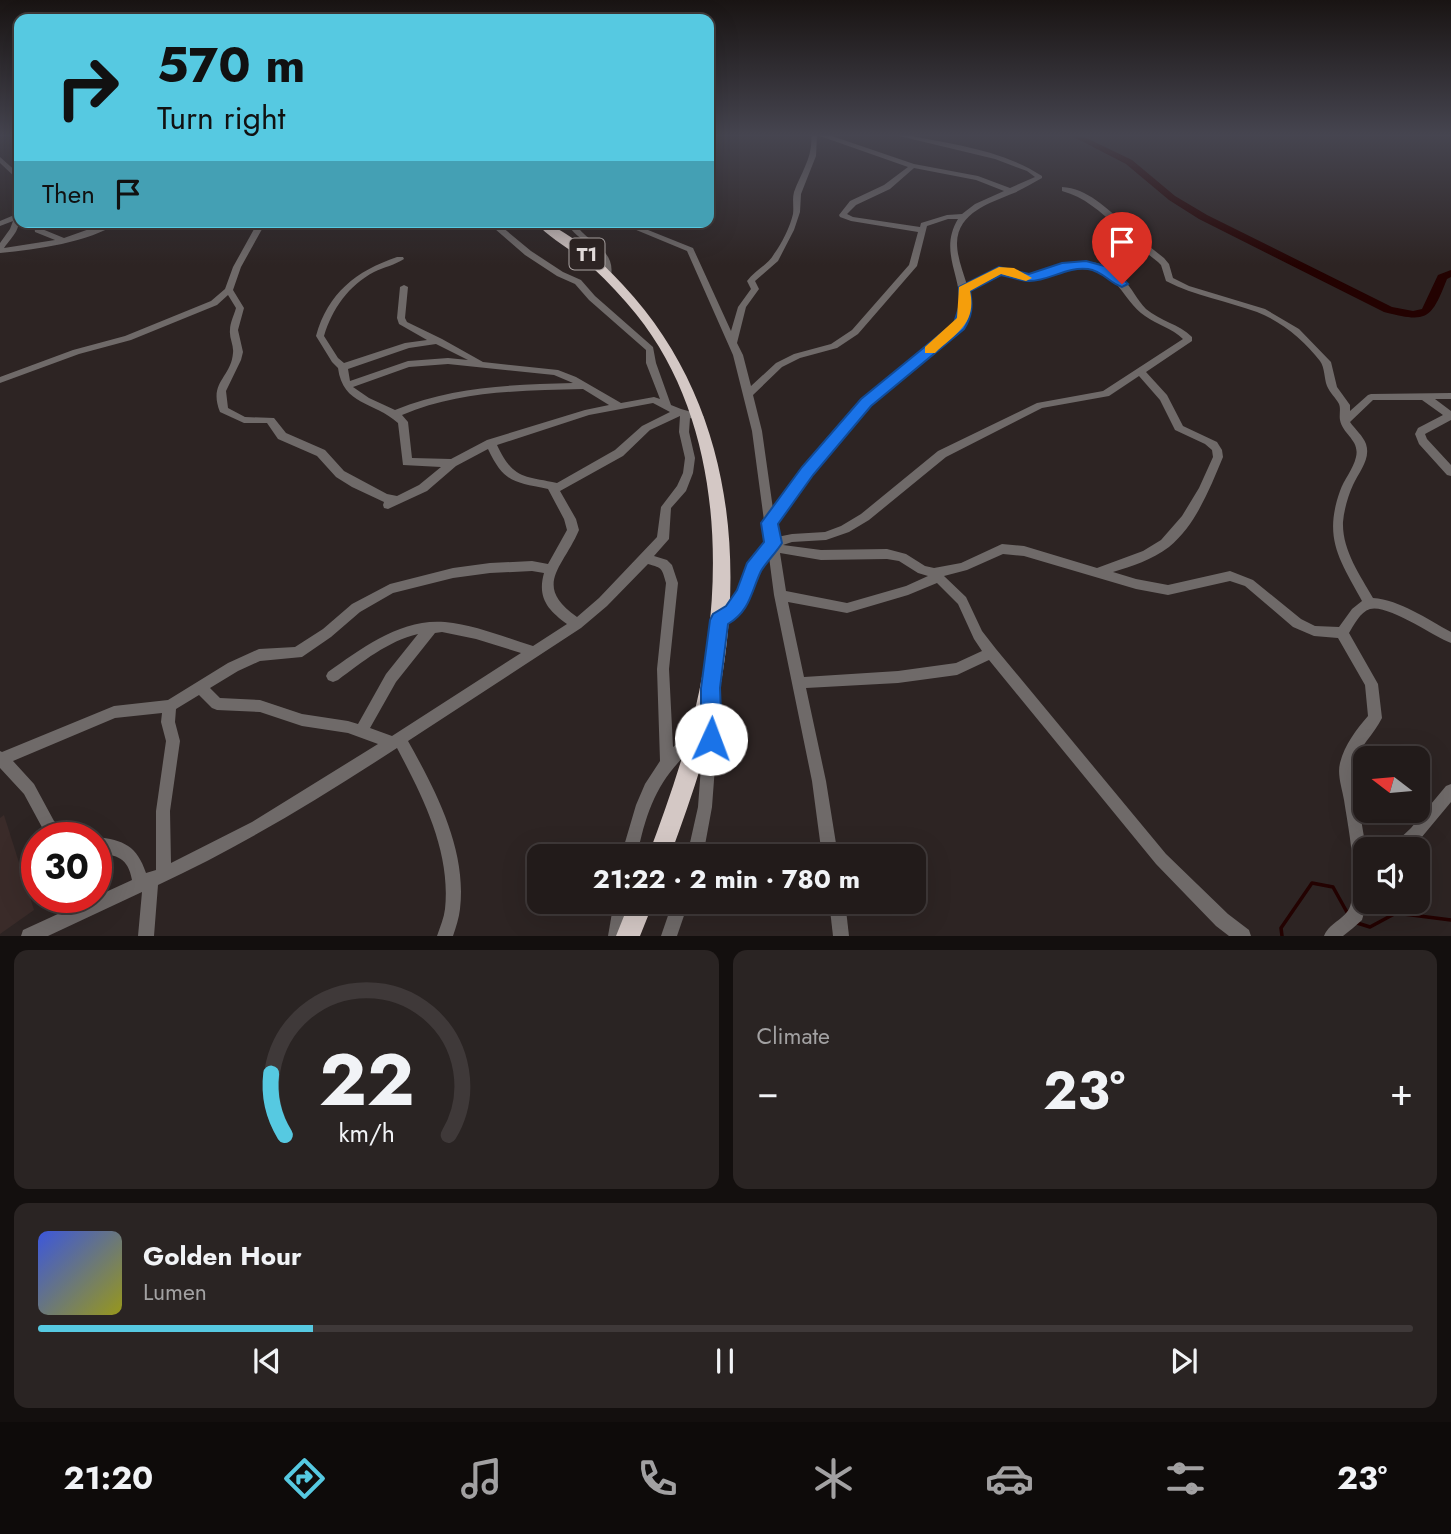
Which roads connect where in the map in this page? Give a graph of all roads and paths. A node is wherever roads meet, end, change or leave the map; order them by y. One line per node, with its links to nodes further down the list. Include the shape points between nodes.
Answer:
1 (805, 178): 25 (street, via 796,196 795,218 776,258 751,281 755,289 742,307)
2 (899, 178): 16 (street, via 853,203 843,215)
3 (976, 178): 6 (street)
4 (1035, 178): 6 (street)
5 (1065, 189): 39 (street, via 1102,206 1122,226 1121,233 1165,264 1169,279 1262,311 1296,331 1326,362 1332,387 1345,405)
6 (1012, 191): 7 (street)
7 (964, 216): 16 (street, via 936,220); 23 (street, via 952,242)
8 (14, 226): 18 (street)
9 (37, 228): 17 (street)
10 (101, 228): 17 (street)
11 (259, 228): 22 (street)
12 (498, 228): 35 (street, via 528,253 578,282 650,349)
13 (549, 228): 20 (highway, T1)
14 (572, 228): 20 (street, via 604,253)
15 (638, 228): 25 (street, via 690,250)
16 (922, 230): 32 (street, via 913,267 855,332 834,345 779,365)
17 (66, 242): 18 (street)
18 (0, 250)
19 (400, 260): 27 (street, via 353,280 321,328 320,336)
20 (608, 274): 38 (highway, T1, via 628,293 675,360)
21 (404, 287): 24 (street, via 401,321)
22 (229, 290): 29 (street, via 214,303 177,320); 44 (street, via 241,312 234,331 238,353 222,385 223,410 244,421 270,420 282,436 321,453 356,484)
23 (964, 290): 28 (street, via 1004,270 1024,278 1073,265 1107,270 1134,303 1189,339); 46 (street, via 964,319 959,326 866,402)
24 (439, 341): 26 (street); 27 (street, via 408,345)
25 (733, 342): 32 (street)
26 (482, 364): 30 (street, via 418,362); 31 (street, via 555,372)
27 (343, 366): 30 (street)
28 (1140, 372): 47 (street, via 1106,394 1022,412 942,454 845,530); 50 (street, via 1173,408 1183,431 1213,443 1218,457 1172,537 1127,563)
29 (0, 380)
30 (347, 386): 37 (street, via 351,393)
31 (584, 386): 36 (street); 37 (street, via 475,390 426,400)
32 (748, 394): 46 (street)
33 (1451, 396): 34 (street)
34 (1426, 398): 39 (street, via 1371,397); 42 (street, via 1448,417 1420,433)
35 (667, 404): 36 (street, via 654,400); 38 (street)
36 (617, 405): 40 (street)
37 (395, 414): 41 (street, via 404,425 407,462)
38 (687, 415): 43 (street, via 646,428 609,459); 48 (street, via 688,472 666,507 663,539); 54 (highway, T1, via 710,454 719,521)
39 (1345, 421): 53 (street, via 1363,452 1346,487 1338,545)
40 (491, 443): 41 (street); 43 (street, via 501,465 515,478)
41 (452, 463): 44 (street, via 423,488)
42 (1451, 472)
43 (553, 487): 49 (street, via 573,530)
44 (399, 500): 45 (street)
45 (388, 505)
46 (769, 523): 47 (street)
47 (774, 545): 51 (street, via 821,555 887,554); 52 (street); 54 (street, via 754,568 733,612)
48 (641, 563): 55 (street); 70 (street, via 652,559 663,563 671,583 663,669)
49 (552, 570): 55 (street, via 548,583 551,601); 63 (street, via 490,568 390,589 356,608 298,653 259,655)
50 (1099, 572): 51 (street, via 1002,549); 57 (street, via 1168,590 1230,576 1241,578 1297,623 1314,631)
51 (936, 575): 52 (street, via 908,590 847,608); 60 (street, via 962,601)
52 (780, 595): 62 (street)
53 (1369, 603): 57 (street); 58 (street, via 1389,606)
54 (719, 620): 64 (highway, T1)
55 (578, 624): 68 (street)
56 (431, 628): 59 (street, via 472,633); 61 (street, via 386,641); 66 (street, via 391,678)
57 (1342, 633): 73 (street, via 1371,684 1375,718 1347,758)
58 (1451, 638)
59 (532, 651)
60 (991, 653): 62 (street, via 957,669); 93 (street, via 1161,859)
61 (333, 676)
62 (798, 683): 78 (street)
63 (200, 688): 65 (street); 66 (street, via 217,704 260,706)
64 (710, 688): 67 (highway, T1); 77 (street, via 711,739)
65 (170, 706): 69 (street, via 114,712); 80 (street, via 173,741)
66 (361, 732): 68 (street)
67 (700, 734): 70 (street); 76 (highway, T1)
68 (396, 741): 80 (street, via 257,827); 88 (street, via 429,791 455,882 453,914)
69 (1, 758): 72 (street, via 29,789)
70 (667, 761): 75 (street, via 638,815)
71 (1451, 791): 74 (street)
72 (47, 822)
73 (1357, 837)
74 (1412, 837)
75 (632, 844)
76 (663, 844)
77 (697, 844)
78 (829, 844)
79 (112, 848): 80 (street, via 131,856)
80 (152, 879): 86 (street); 87 (street)
81 (619, 914): 89 (street)
82 (637, 914): 90 (highway)
83 (677, 914): 91 (street)
84 (838, 914): 92 (street)
85 (1356, 914): 94 (street)
86 (29, 936)
87 (146, 936)
88 (445, 936)
89 (615, 936)
90 (628, 936)
91 (669, 936)
92 (841, 936)
93 (1243, 936)
94 (1332, 936)

